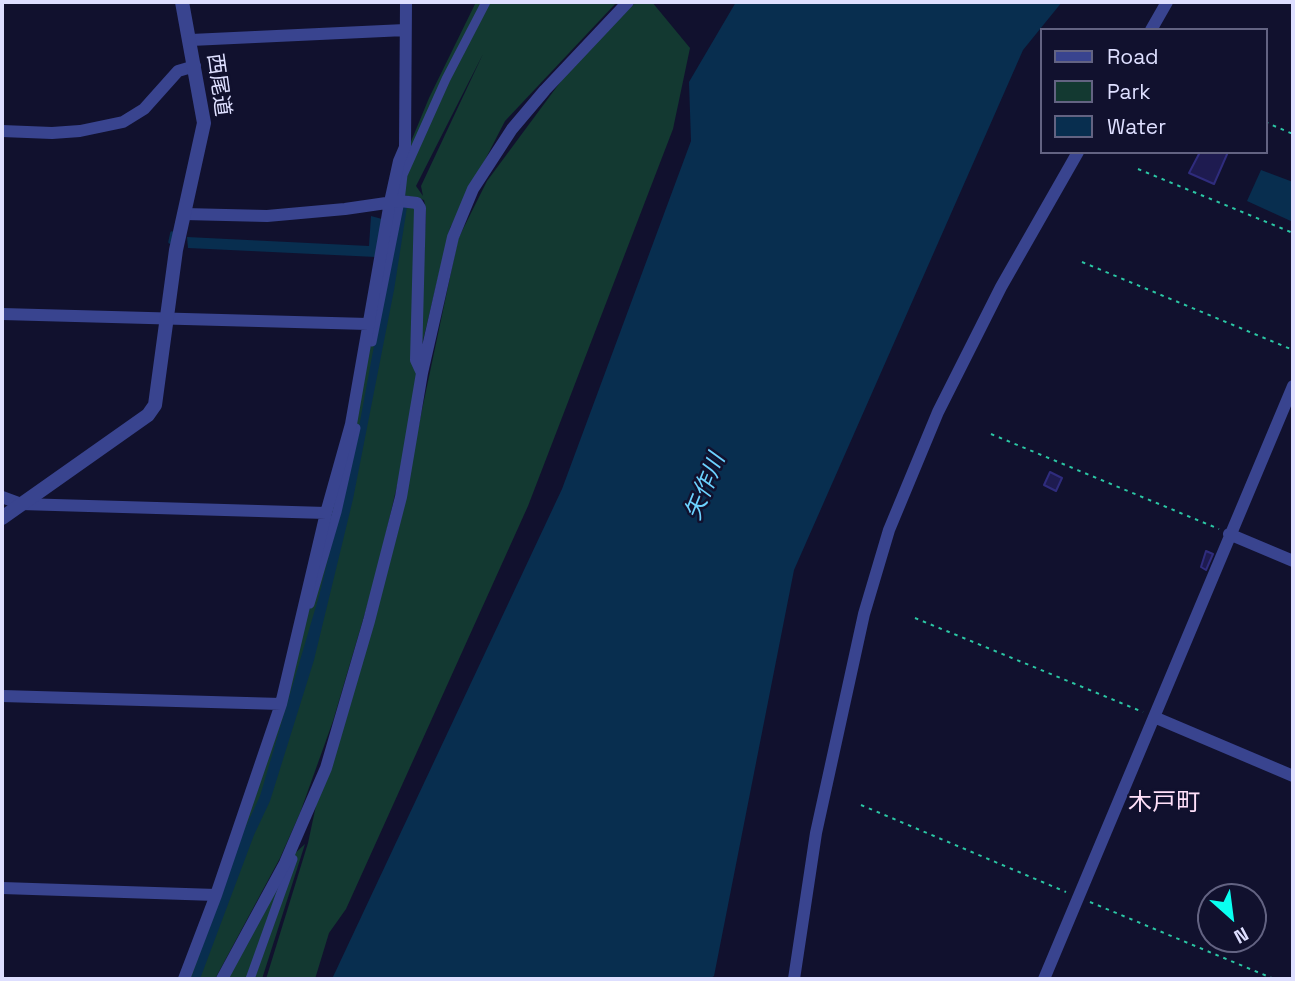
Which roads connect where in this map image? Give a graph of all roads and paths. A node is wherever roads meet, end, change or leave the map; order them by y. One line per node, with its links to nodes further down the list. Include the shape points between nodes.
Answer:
1 (182, 2): 8 (street, 西尾道)
2 (406, 2): 7 (street)
3 (486, 2): 15 (street, via 446,79)
4 (628, 2): 23 (street, via 545,90 473,189 453,237)
5 (1167, 2): 6 (street)
6 (1152, 28)
7 (405, 30): 8 (street); 15 (street, via 405,146)
8 (191, 40): 9 (street, 西尾道)
9 (195, 66): 11 (street, via 178,71 144,108 123,122 80,131); 16 (street, 西尾道, via 204,123)
10 (1267, 123): 12 (path)
11 (2, 131)
12 (1293, 134)
13 (1077, 154): 45 (street, via 1001,287 938,412 890,530 864,614 818,821)
14 (1138, 169): 17 (path)
15 (395, 202): 16 (street, via 267,216); 21 (street); 23 (street, via 417,203 420,208 416,360); 42 (street, via 337,512 285,704)
16 (184, 214): 20 (street, 西尾道)
17 (1293, 233)
18 (1082, 262): 22 (path)
19 (2, 314): 20 (street)
20 (167, 318): 21 (street); 27 (street, 西尾道, via 155,405 148,415)
21 (368, 324): 28 (street, via 351,424)
22 (1293, 351)
23 (422, 373): 38 (street, via 401,497 369,621 326,768)
24 (1293, 386): 30 (street)
25 (991, 434): 30 (path)
26 (2, 497): 27 (street)
27 (21, 504): 28 (street); 29 (street, 西尾道)
28 (326, 513): 34 (street)
29 (2, 518)
30 (1229, 534): 31 (street); 35 (street)
31 (1293, 561)
32 (915, 618): 35 (path)
33 (2, 695): 34 (street)
34 (281, 705): 40 (street)
35 (1154, 717): 36 (street); 41 (street)
36 (1293, 776)
37 (860, 805): 41 (path)
38 (292, 846): 43 (street); 44 (street, via 294,856)
39 (2, 888): 40 (street)
40 (216, 895): 42 (street)
41 (1079, 898): 46 (street); 47 (path)
42 (186, 979)
43 (222, 979)
44 (250, 979)
45 (794, 979)
46 (1044, 979)
47 (1274, 979)

